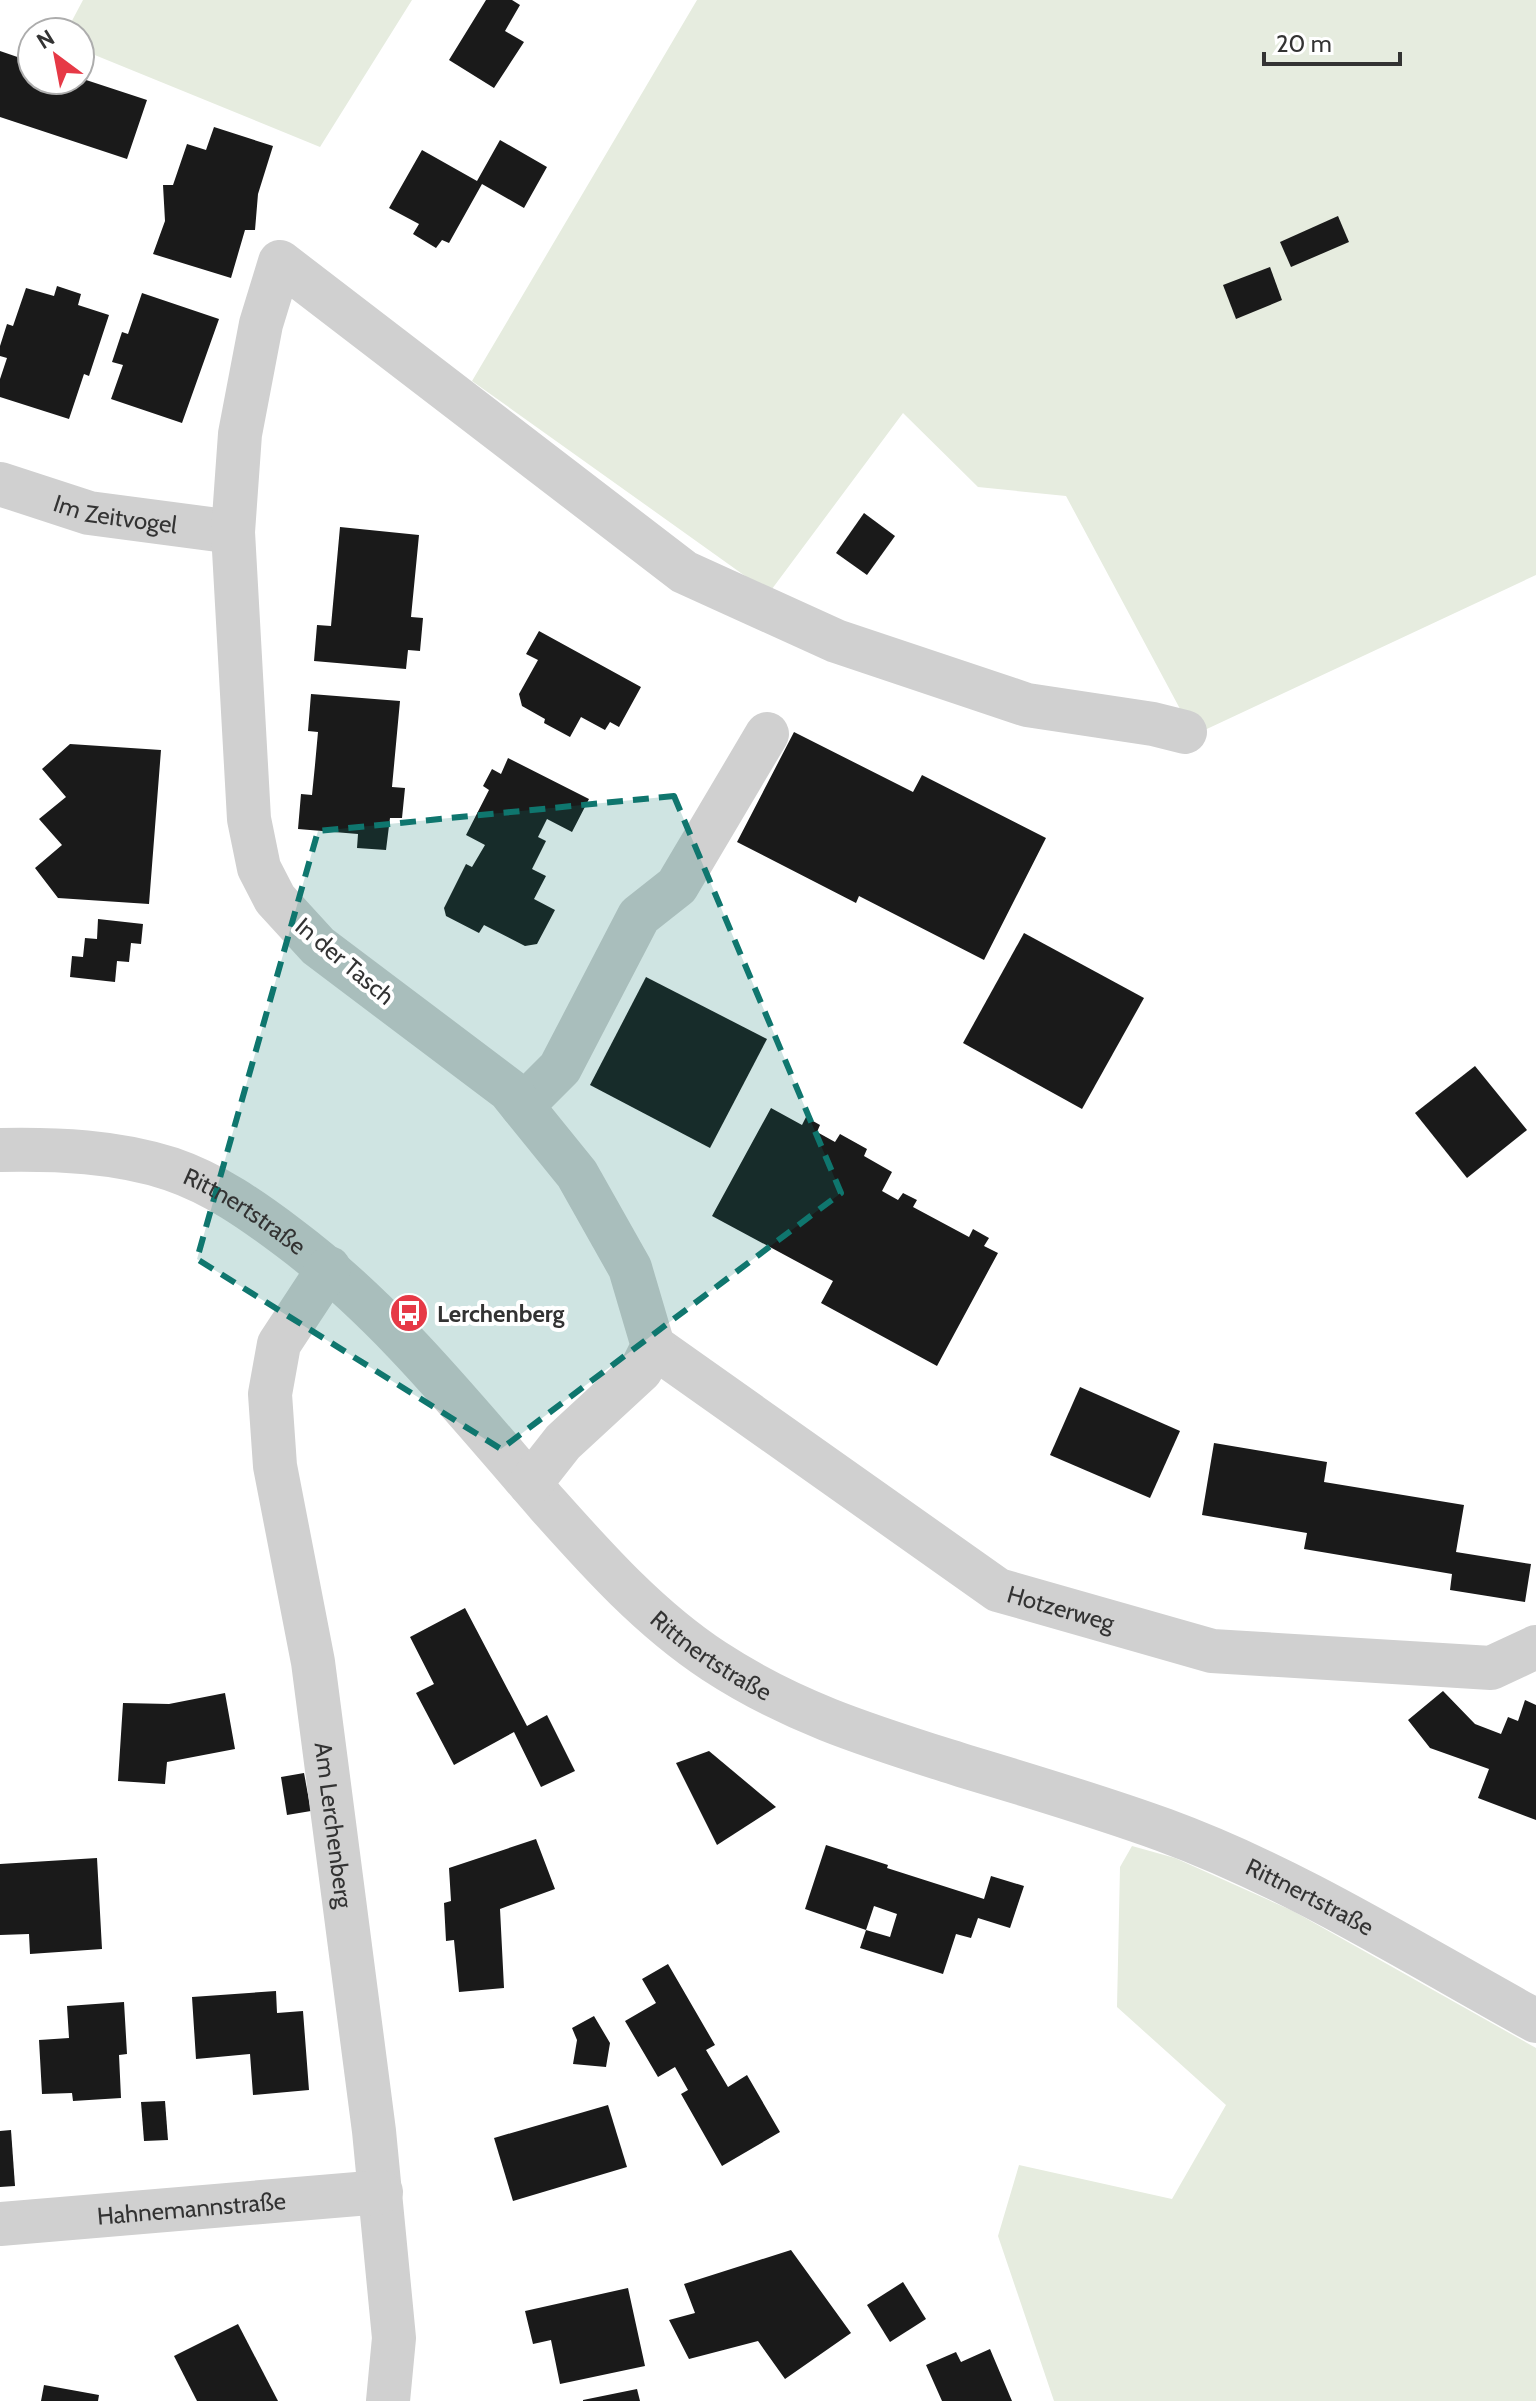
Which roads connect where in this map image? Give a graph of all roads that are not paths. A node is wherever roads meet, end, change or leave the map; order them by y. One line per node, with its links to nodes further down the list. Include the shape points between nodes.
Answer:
1 (0, 484): 2 (street, Im Zeitvogel, via 89,513)
2 (233, 532): 3 (street, In der Tasch, via 240,434 261,324 280,262 684,572 836,641 1027,705); 5 (street, In der Tasch, via 249,819 259,868 275,899 318,946 509,1090)
3 (1185, 732)
4 (767, 734): 5 (street, via 677,886 639,916 560,1068)
5 (522, 1106): 8 (street, In der Tasch, via 577,1174 630,1268)
6 (0, 1150): 7 (street, Rittnertstraße, via 55,1149 140,1160 175,1171 253,1211)
7 (329, 1268): 9 (street, Rittnertstraße); 12 (street, Am Lerchenberg, via 279,1344 270,1394 275,1466 313,1662)
8 (653, 1346): 9 (street, via 641,1370 563,1442); 10 (street, Hotzerweg, via 998,1590 1212,1651 1491,1668)
9 (530, 1484): 11 (street, Rittnertstraße, via 646,1608 709,1658 771,1696 893,1744 1076,1801 1244,1862)
10 (1536, 1647)
11 (1536, 2021)
12 (381, 2192): 13 (street, Hahnemannstraße); 14 (street, Am Lerchenberg, via 394,2338)
13 (0, 2224)
14 (388, 2401)

